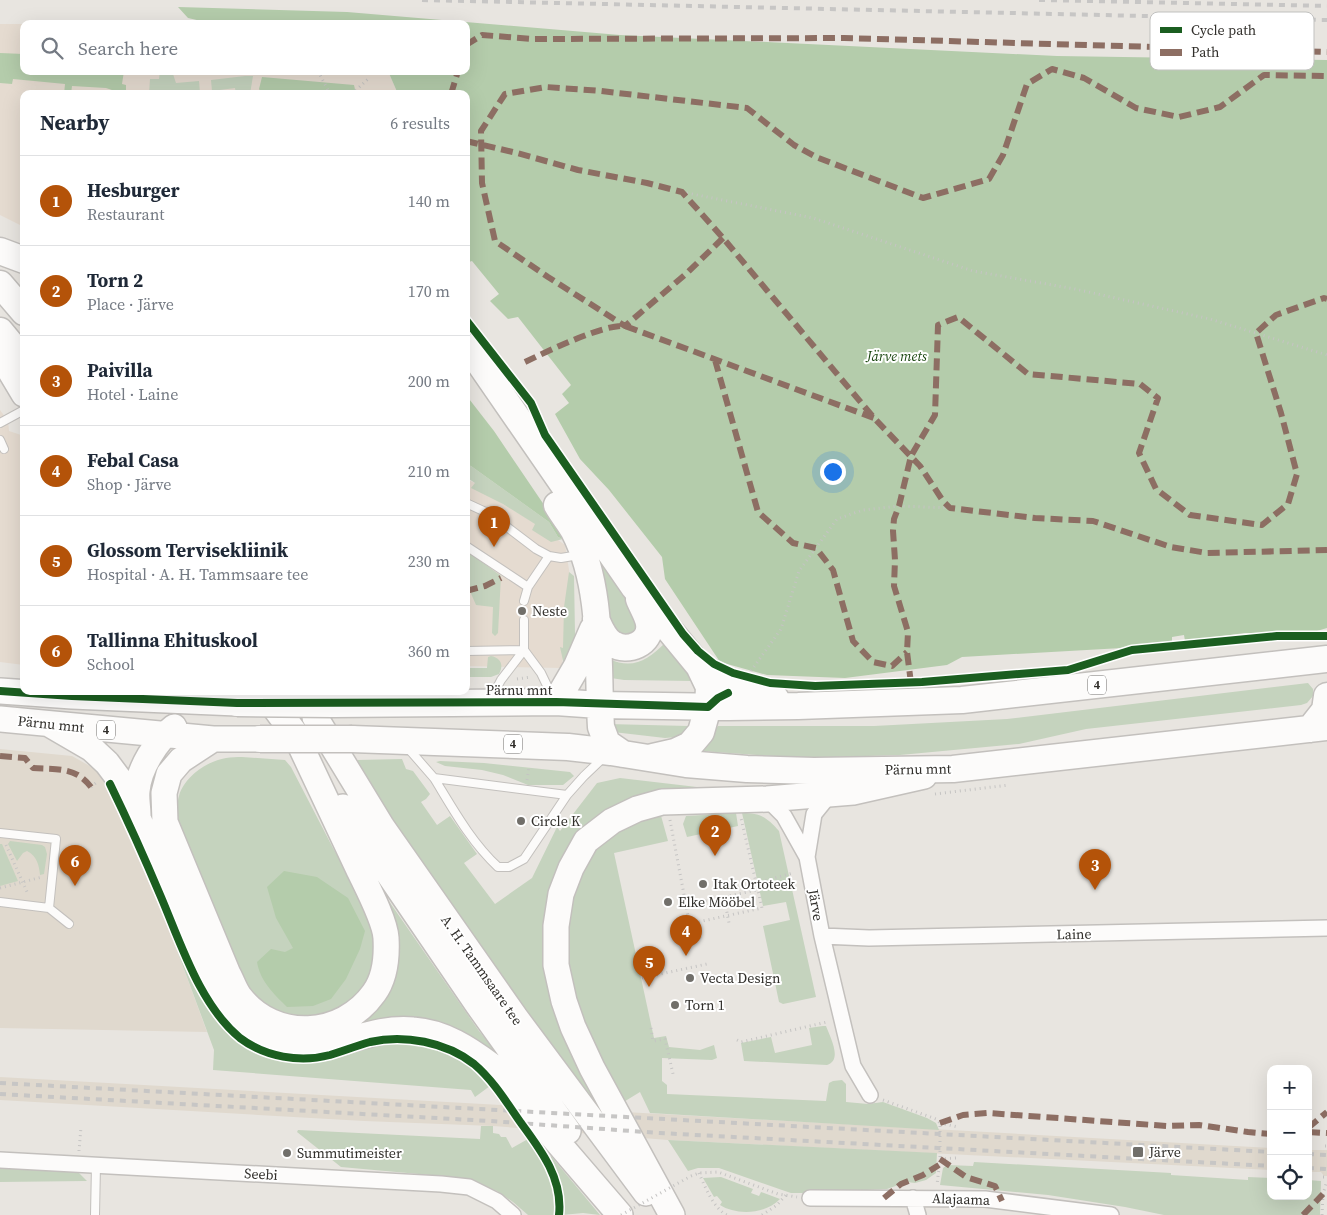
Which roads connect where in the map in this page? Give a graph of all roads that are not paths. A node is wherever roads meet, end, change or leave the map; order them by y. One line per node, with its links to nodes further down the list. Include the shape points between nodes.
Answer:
1 (0, 251): 2 (highway)
2 (20, 258)
3 (0, 284): 4 (highway)
4 (20, 307)
5 (0, 331): 8 (highway)
6 (470, 352): 20 (highway)
7 (0, 354): 10 (main road)
8 (20, 355)
9 (470, 383): 17 (highway, via 574,531)
10 (20, 387)
11 (20, 412): 12 (lane)
12 (0, 423)
13 (0, 440): 14 (lane)
14 (4, 449)
15 (470, 505): 18 (lane, via 490,514)
16 (470, 549): 19 (lane)
17 (583, 555): 18 (lane); 22 (highway)
18 (549, 556): 19 (lane)
19 (528, 587): 21 (lane)
20 (634, 587): 22 (highway, via 649,624 641,643 628,648 612,644 604,636); 27 (highway)
21 (524, 601)
22 (596, 618): 39 (highway, via 583,656); 41 (highway)
23 (524, 620): 25 (lane)
24 (470, 649): 25 (lane)
25 (524, 650): 30 (lane); 39 (lane)
26 (1318, 659): 28 (highway); 43 (highway, Pärnu mnt / 4, via 962,700)
27 (698, 666): 43 (highway, via 740,688); 44 (highway, via 709,687)
28 (1327, 690)
29 (0, 691): 42 (main road, Pärnu mnt / 4)
30 (491, 694): 35 (highway, Pärnu mnt / 4); 39 (highway, Pärnu mnt / 4)
31 (159, 695): 38 (main road, Pärnu mnt / 4); 42 (main road, Pärnu mnt / 4)
32 (266, 695): 48 (highway)
33 (303, 695): 45 (highway)
34 (459, 695): 37 (highway, Pärnu mnt / 4)
35 (470, 695)
36 (1327, 696): 47 (highway)
37 (395, 697): 45 (highway, Pärnu mnt / 4)
38 (205, 702): 40 (main road, Pärnu mnt / 4); 49 (main road)
39 (556, 702): 41 (highway, Pärnu mnt / 4)
40 (237, 703): 45 (highway, Pärnu mnt / 4, bridge)
41 (600, 704): 44 (highway, Pärnu mnt / 4); 53 (highway, via 601,727 607,743)
42 (66, 706): 46 (main road, Pärnu mnt / 4); 49 (main road, Pärnu mnt / 4); 59 (main road, via 92,750 119,780)
43 (798, 706): 44 (highway, Pärnu mnt / 4)
44 (708, 707): 53 (highway, via 701,732 690,745 675,752)
45 (324, 710): 76 (main road, A. H. Tammsaare tee, via 382,827 514,1016)
46 (0, 719)
47 (1319, 728): 54 (highway, Pärnu mnt / 4)
48 (294, 734): 50 (main road, via 376,905 386,937 385,968 375,992 361,1009 341,1022 320,1029 296,1029 277,1024 256,1013 240,997 165,822 164,793 169,774 181,760); 75 (main road, A. H. Tammsaare tee, via 403,897)
49 (164, 735): 50 (main road, Pärnu mnt / 4); 59 (main road, via 142,770 137,790)
50 (213, 739): 51 (main road, Pärnu mnt / 4)
51 (260, 739): 52 (highway, Pärnu mnt / 4, bridge)
52 (402, 739): 53 (highway, Pärnu mnt / 4, via 568,747); 55 (lane)
53 (627, 755): 54 (highway, Pärnu mnt / 4, via 747,769); 57 (lane, via 584,776)
54 (953, 769): 56 (main road, via 853,792)
55 (434, 778): 57 (lane); 57 (lane, via 462,823 498,867 509,867 524,859)
56 (831, 793): 58 (main road); 61 (street, Järve, via 814,814)
57 (567, 795)
58 (767, 799): 61 (street, Järve, via 784,816); 77 (main road, via 662,802 628,813 586,841 561,894 556,926 556,964 564,1001 592,1068)
59 (138, 818): 74 (main road, via 212,987 229,1014 251,1031 276,1042 300,1047 322,1047 385,1030 414,1030 466,1047 492,1066)
60 (0, 833): 63 (lane, via 56,839)
61 (807, 857): 66 (street, Järve)
62 (0, 902): 63 (lane)
63 (49, 908): 64 (lane)
64 (69, 924)
65 (1327, 928): 66 (street, Laine, via 869,938)
66 (822, 936): 67 (street, Järve, via 853,1066)
67 (870, 1095)
68 (0, 1160): 69 (street, Seebi)
69 (96, 1165): 72 (lane); 73 (street, Seebi, via 441,1184 469,1188 498,1201)
70 (810, 1198): 71 (street, Alajaama)
71 (914, 1198): 78 (street); 79 (street, Alajaama, via 985,1199)
72 (95, 1215)
73 (513, 1215)
74 (620, 1215)
75 (628, 1215)
76 (662, 1215)
77 (672, 1215)
78 (918, 1215)
79 (1111, 1215)

